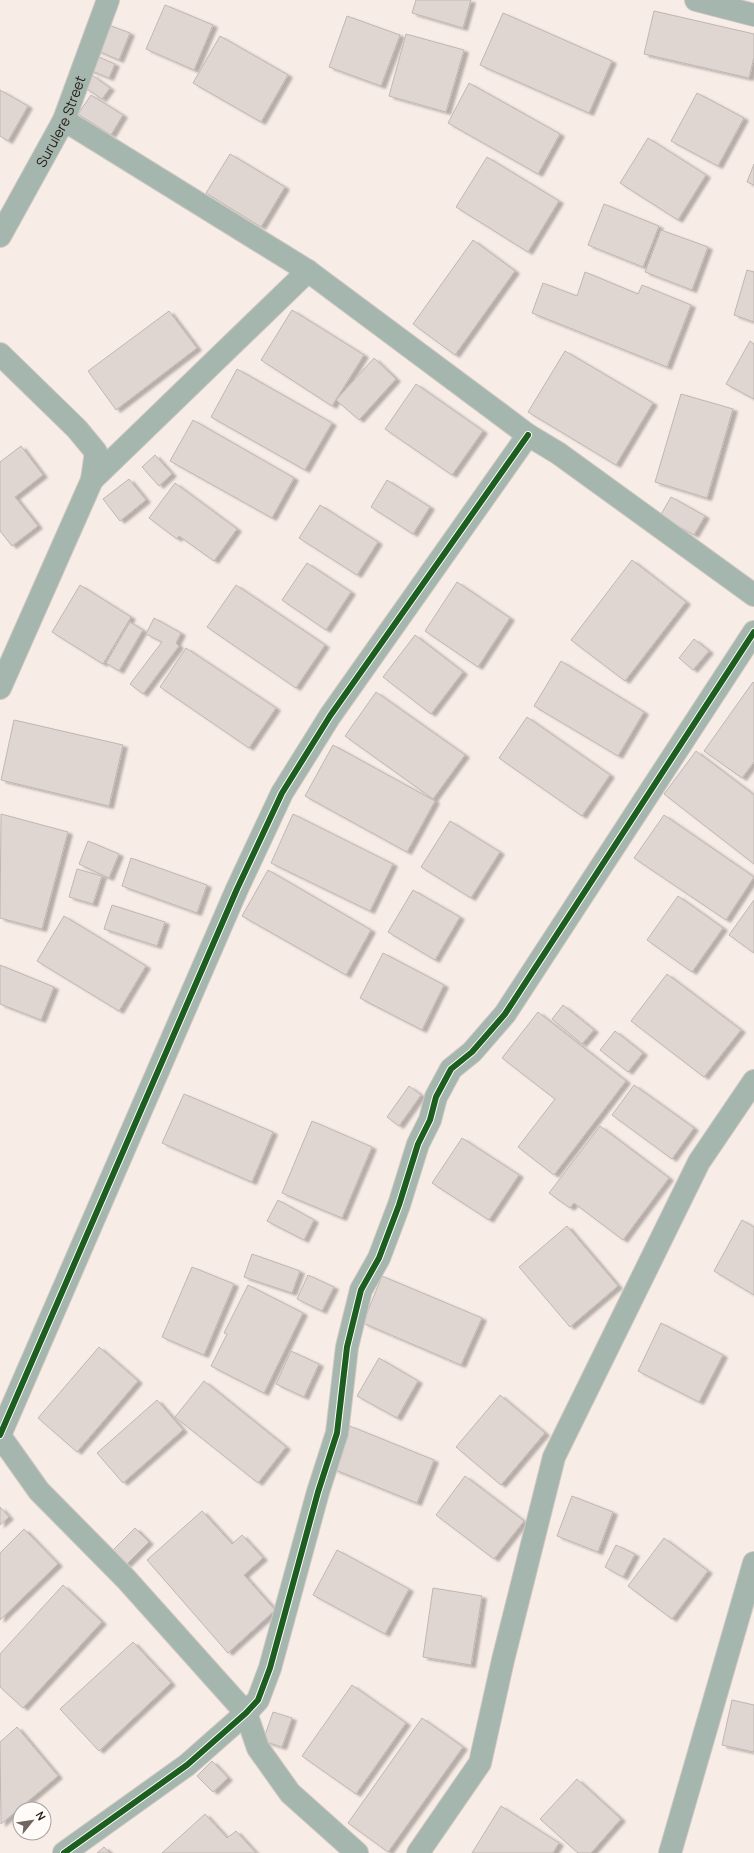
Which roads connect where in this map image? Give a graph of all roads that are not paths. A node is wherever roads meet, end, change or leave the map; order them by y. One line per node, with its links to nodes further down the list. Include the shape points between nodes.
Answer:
1 (108, 0): 4 (street, Surulere Street)
2 (696, 0): 3 (street)
3 (754, 15)
4 (64, 120): 5 (street, Surulere Street); 6 (street)
5 (0, 236)
6 (308, 271): 8 (street); 9 (street)
7 (0, 354): 9 (street, via 77,429 96,452)
8 (528, 435): 10 (street, via 558,453); 14 (street, via 330,716 282,793 237,889)
9 (92, 480): 12 (street)
10 (754, 595)
11 (754, 632): 16 (street, via 505,1014 472,1052 451,1069 436,1097 430,1120 418,1144 379,1258 361,1290 347,1347 337,1433 318,1492 270,1668 258,1700)
12 (0, 688)
13 (754, 1081): 19 (street, via 699,1162 554,1457 480,1763)
14 (0, 1435): 16 (street, via 39,1491 126,1579)
15 (754, 1563): 20 (street)
16 (246, 1713): 17 (street, via 187,1765); 18 (street, via 258,1748 290,1794)
17 (64, 1853)
18 (357, 1853)
19 (418, 1853)
20 (670, 1853)

